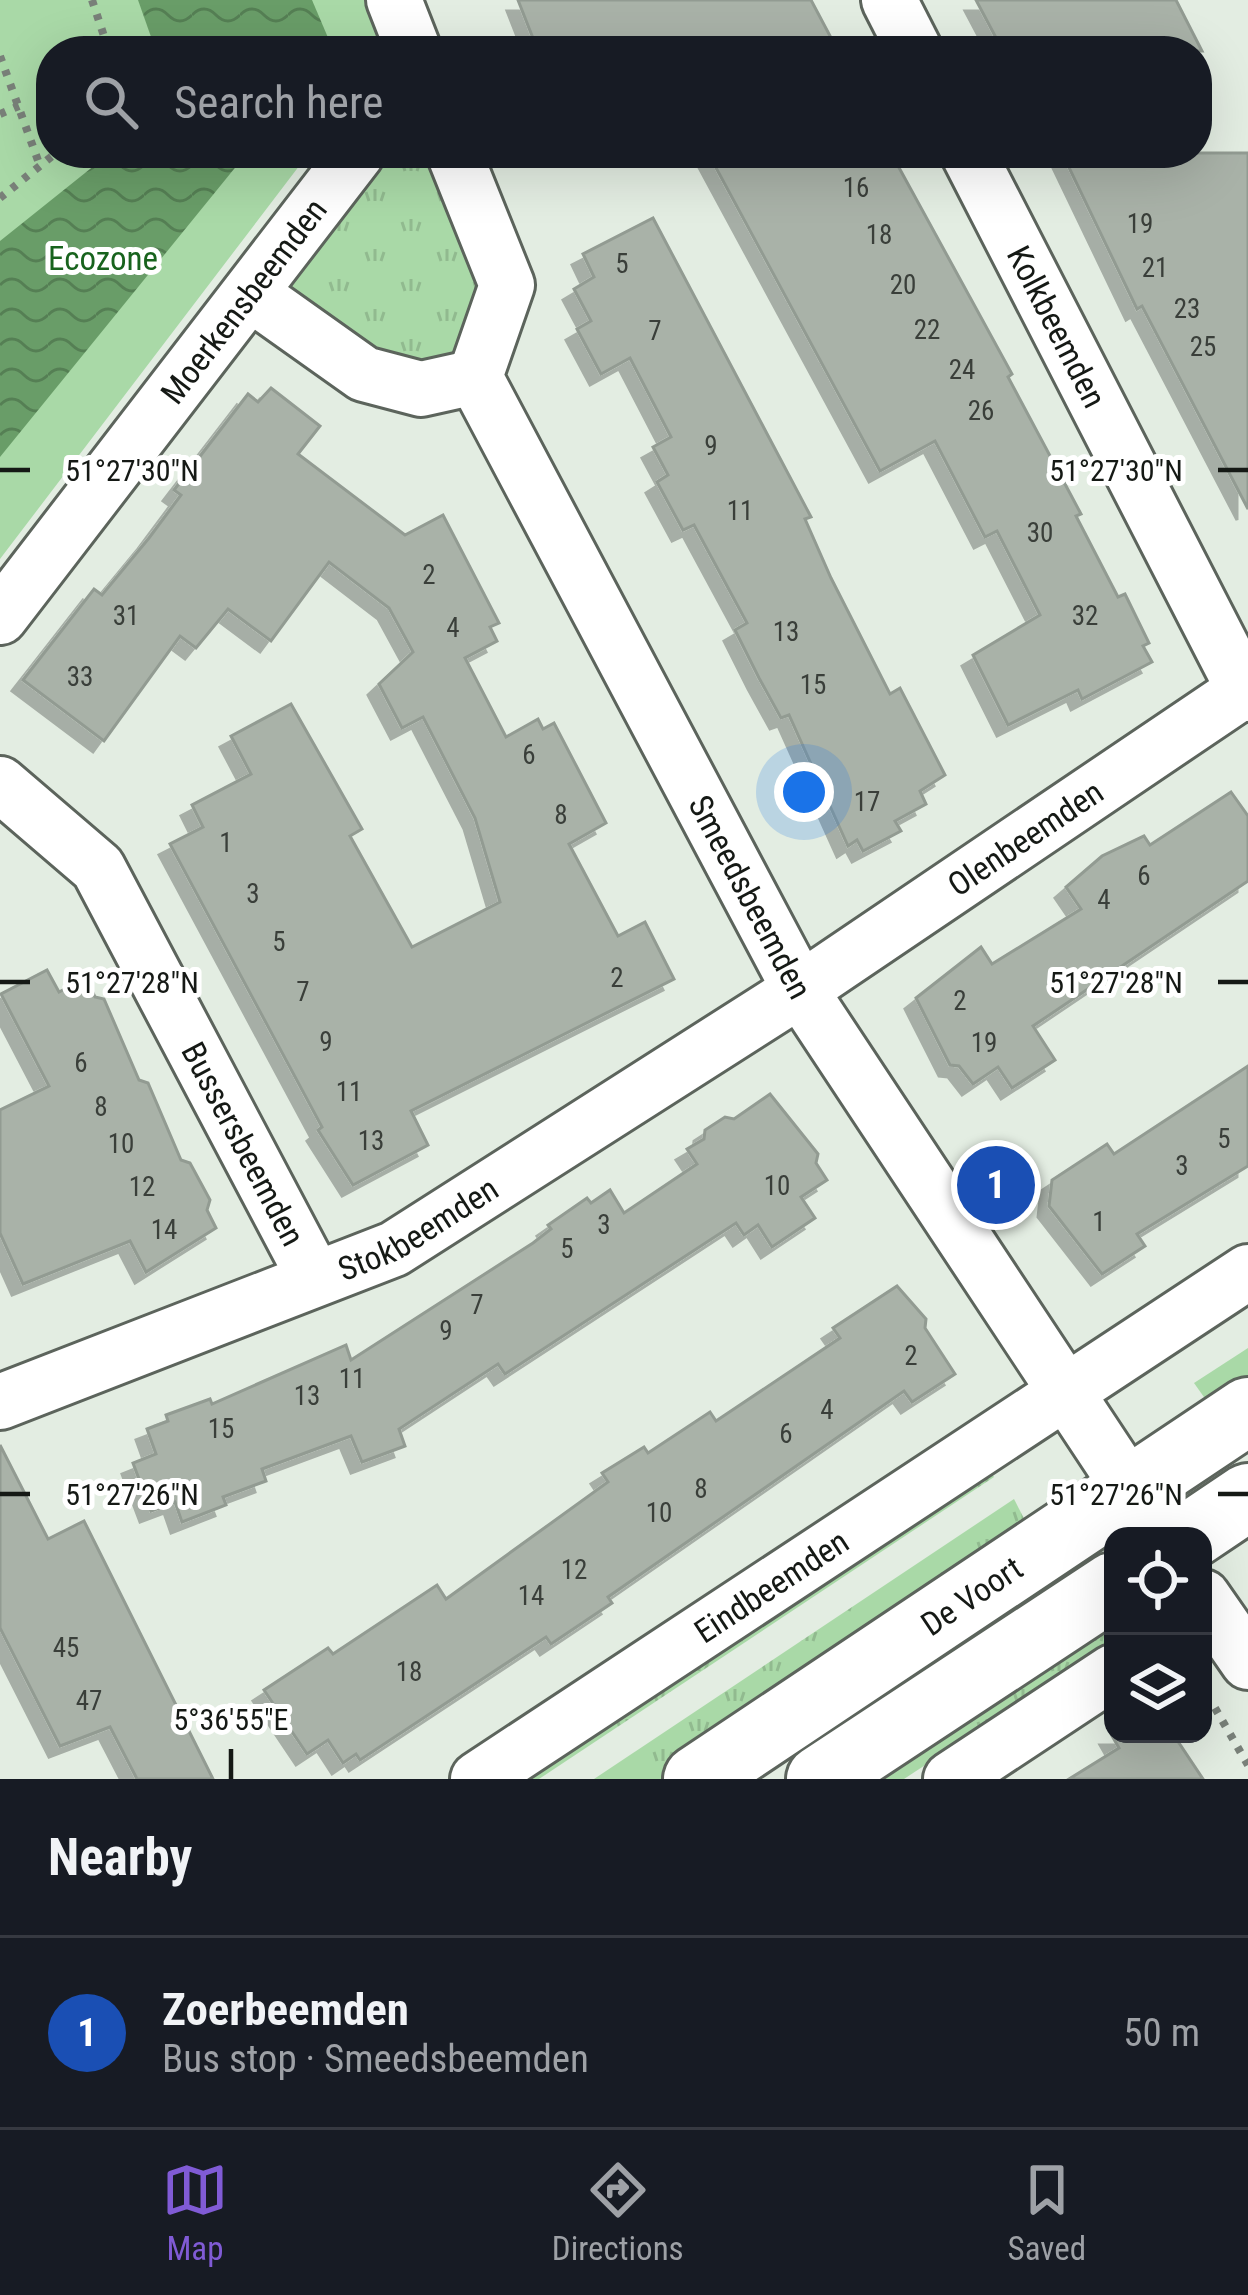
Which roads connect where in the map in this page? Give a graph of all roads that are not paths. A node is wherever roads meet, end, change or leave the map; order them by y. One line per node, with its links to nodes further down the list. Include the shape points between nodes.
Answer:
1 (394, 0): 3 (street)
2 (889, 0): 4 (street)
3 (408, 36)
4 (907, 36)
5 (345, 168): 8 (street, Moerkensbeemden)
6 (460, 168): 9 (street, via 507,285)
7 (976, 168): 11 (street, Kolkbeemden)
8 (250, 292): 9 (street, via 364,374 421,388); 10 (street, Moerkensbeemden)
9 (475, 377): 13 (street, Smeedsbeemden)
10 (0, 617)
11 (1246, 692): 13 (street, Olenbeemden)
12 (0, 784): 15 (street, Bussersbeemden, via 98,868)
13 (800, 989): 15 (street, Stokbeemden, via 394,1250); 16 (street, Smeedsbeemden)
14 (1248, 1272): 16 (street, Eindbeemden)
15 (314, 1277): 17 (street, Stokbeemden)
16 (1064, 1394): 20 (street, Smeedsbeemden); 26 (street, Eindbeemden)
17 (0, 1402)
18 (1248, 1411): 20 (street, De Voort)
19 (1248, 1497): 21 (street)
20 (1145, 1513): 27 (street, De Voort)
21 (1203, 1527)
22 (1104, 1592): 28 (street, De Voort)
23 (1216, 1600): 25 (street)
24 (1104, 1678): 29 (street)
25 (1229, 1680)
26 (478, 1779)
27 (697, 1779)
28 (820, 1779)
29 (951, 1779)

